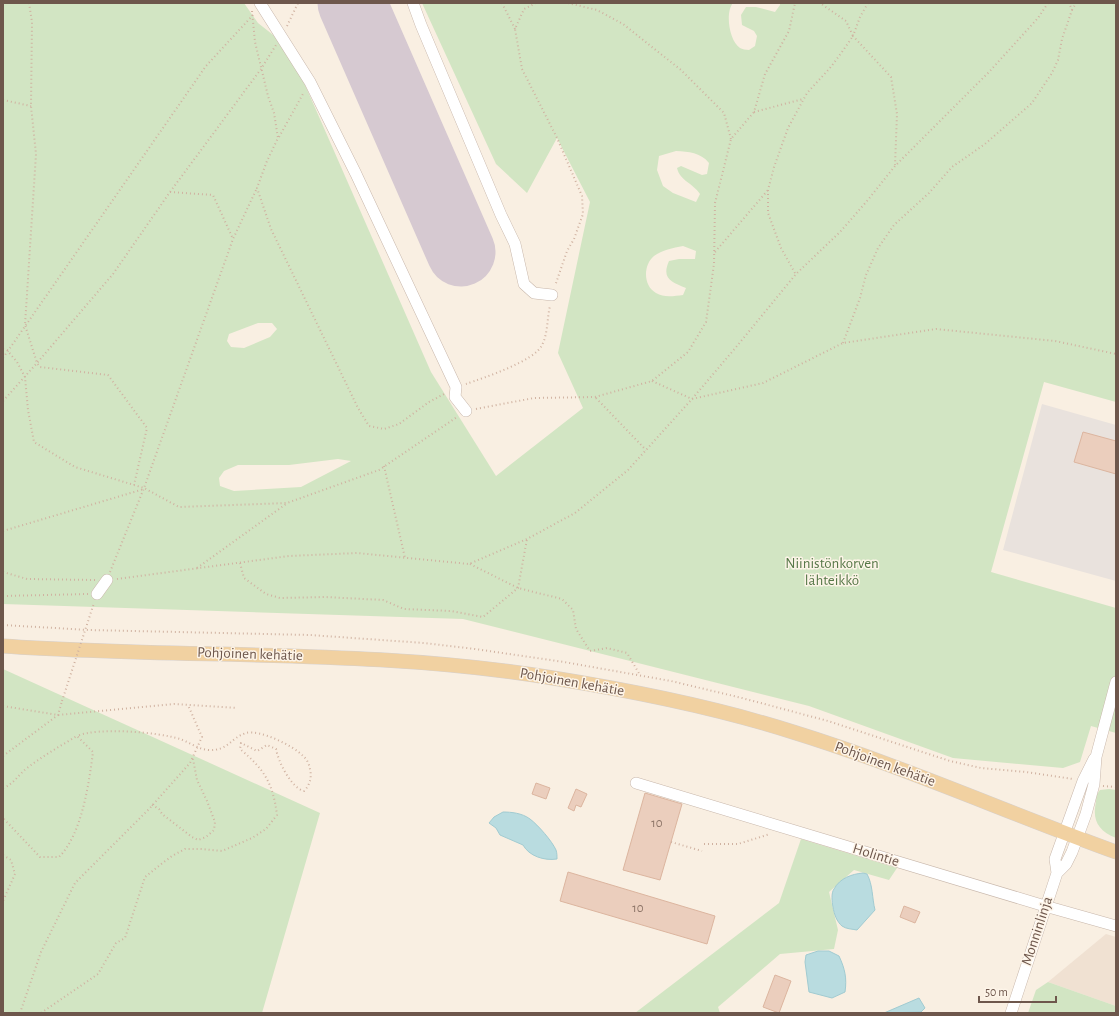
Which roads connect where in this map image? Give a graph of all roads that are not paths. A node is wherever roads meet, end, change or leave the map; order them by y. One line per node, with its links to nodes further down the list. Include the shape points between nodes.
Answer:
1 (412, 3): 3 (street, via 515,244 524,284 534,293)
2 (258, 6): 4 (street, via 310,82 456,387 455,397)
3 (552, 295)
4 (466, 411)
5 (107, 580): 6 (street)
6 (95, 599)
7 (3, 646): 11 (main road, Pohjoinen kehätie, via 410,661 494,669 608,687 688,704 791,731 918,775)
8 (1116, 682): 9 (street)
9 (1096, 757): 11 (street, Monninlinja, via 1083,781); 12 (street, Monninlinja, via 1094,784)
10 (636, 783): 15 (street, Holintie)
11 (1064, 833): 12 (main road, Pohjoinen kehätie); 14 (street, Monninlinja, via 1055,859)
12 (1078, 838): 13 (main road, Pohjoinen kehätie); 14 (street, Monninlinja, via 1066,864)
13 (1116, 852)
14 (1057, 873): 15 (street, Monninlinja)
15 (1045, 906): 16 (street, Holintie); 17 (street, Monninlinja)
16 (1116, 926)
17 (1011, 1013)

